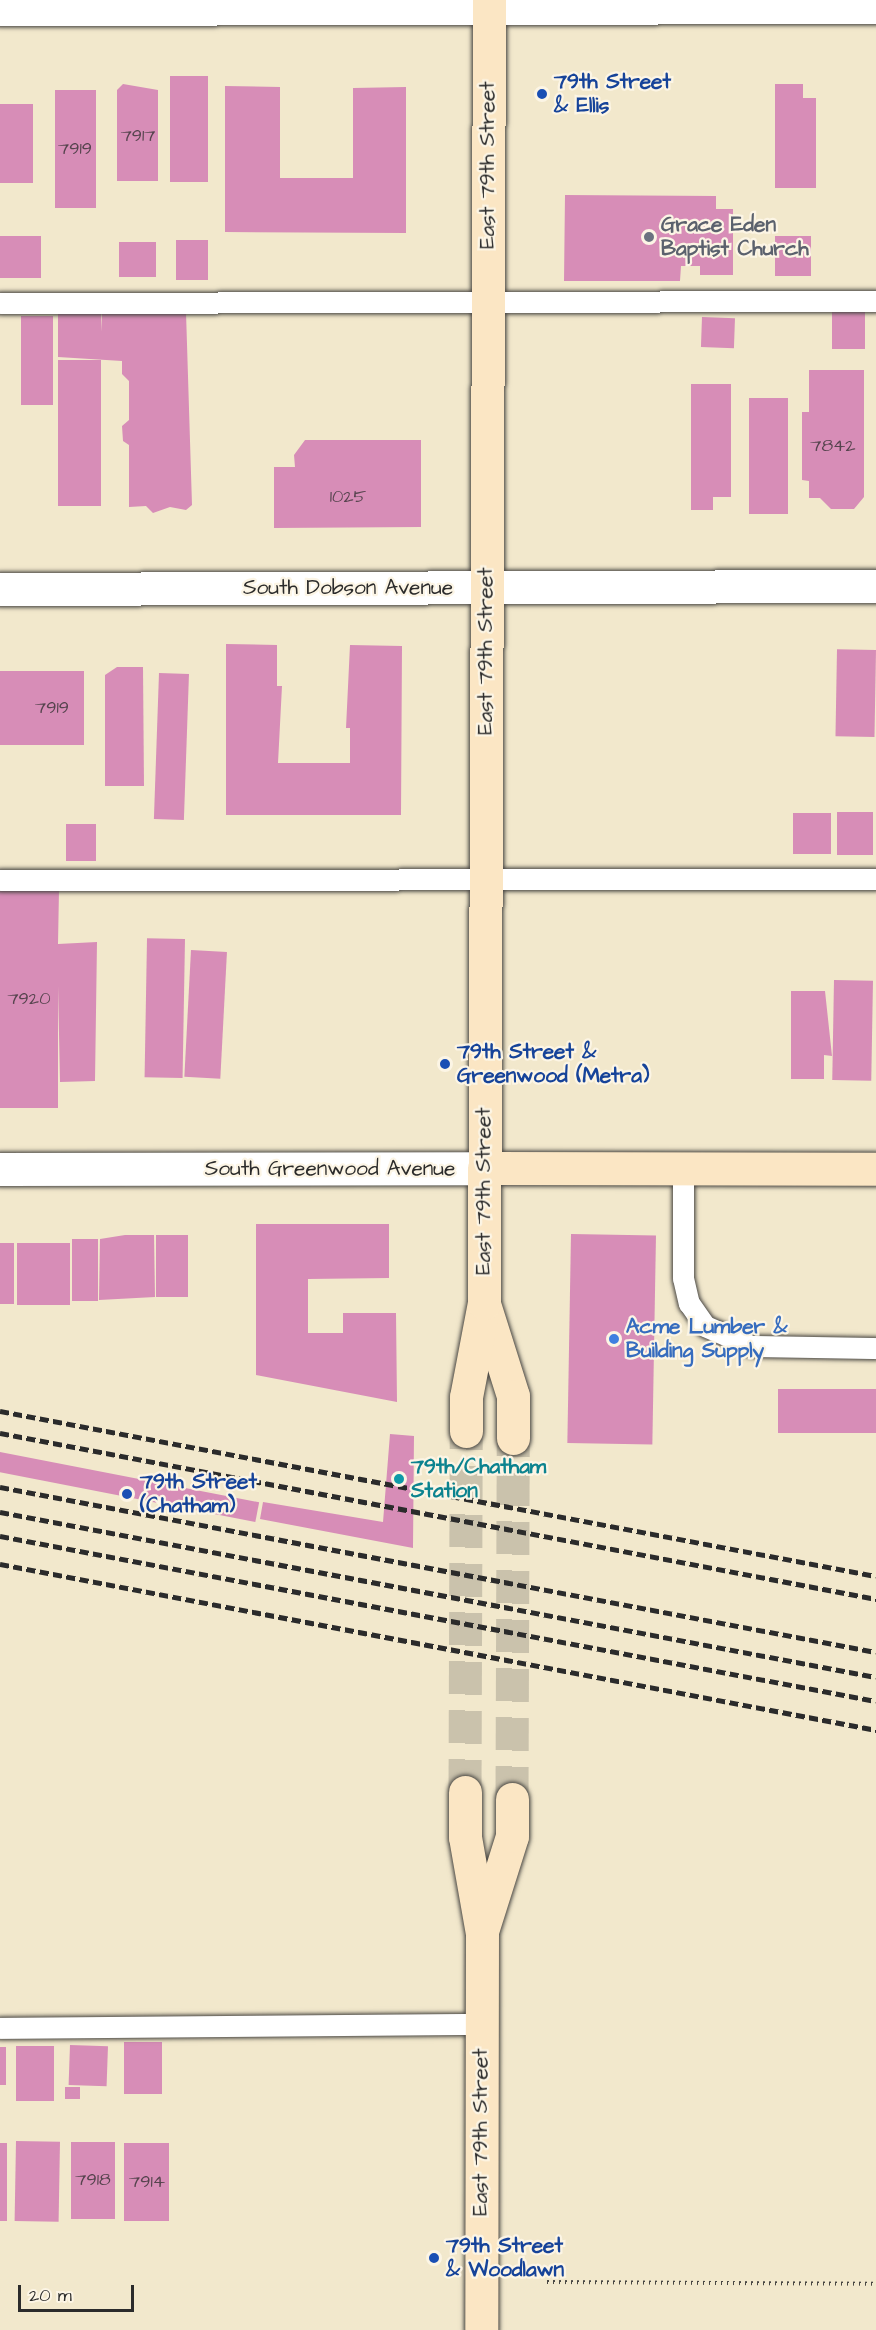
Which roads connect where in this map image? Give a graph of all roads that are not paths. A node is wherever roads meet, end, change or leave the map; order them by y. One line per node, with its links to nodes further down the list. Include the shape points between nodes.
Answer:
1 (489, 4): 2 (street); 3 (street); 5 (main road, East 79th Street)
2 (876, 7)
3 (0, 9)
4 (876, 301): 5 (lane)
5 (488, 302): 6 (lane); 8 (main road, East 79th Street)
6 (0, 303)
7 (876, 586): 8 (street, South Dobson Avenue)
8 (487, 587): 9 (street, South Dobson Avenue); 12 (main road, East 79th Street)
9 (0, 589)
10 (876, 879): 12 (lane)
11 (0, 880): 12 (lane)
12 (485, 880): 13 (main road, East 79th Street)
13 (484, 1168): 14 (street, South Greenwood Avenue); 15 (main road, South Greenwood Avenue); 17 (main road, East 79th Street)
14 (0, 1169)
15 (683, 1169): 16 (main road, South Greenwood Avenue); 18 (lane, via 683,1278 689,1303 705,1326 751,1346)
16 (876, 1169)
17 (484, 1303): 19 (main road, East 79th Street, via 466,1397); 20 (main road, East 79th Street, via 513,1396)
18 (876, 1348)
19 (466, 1431)
20 (513, 1438)
21 (465, 1792): 23 (main road, East 79th Street, via 465,1837)
22 (512, 1799): 23 (main road, East 79th Street, via 512,1836)
23 (482, 1933): 24 (main road, East 79th Street)
24 (482, 2024): 25 (lane); 26 (main road, East 79th Street)
25 (0, 2028)
26 (481, 2330)

